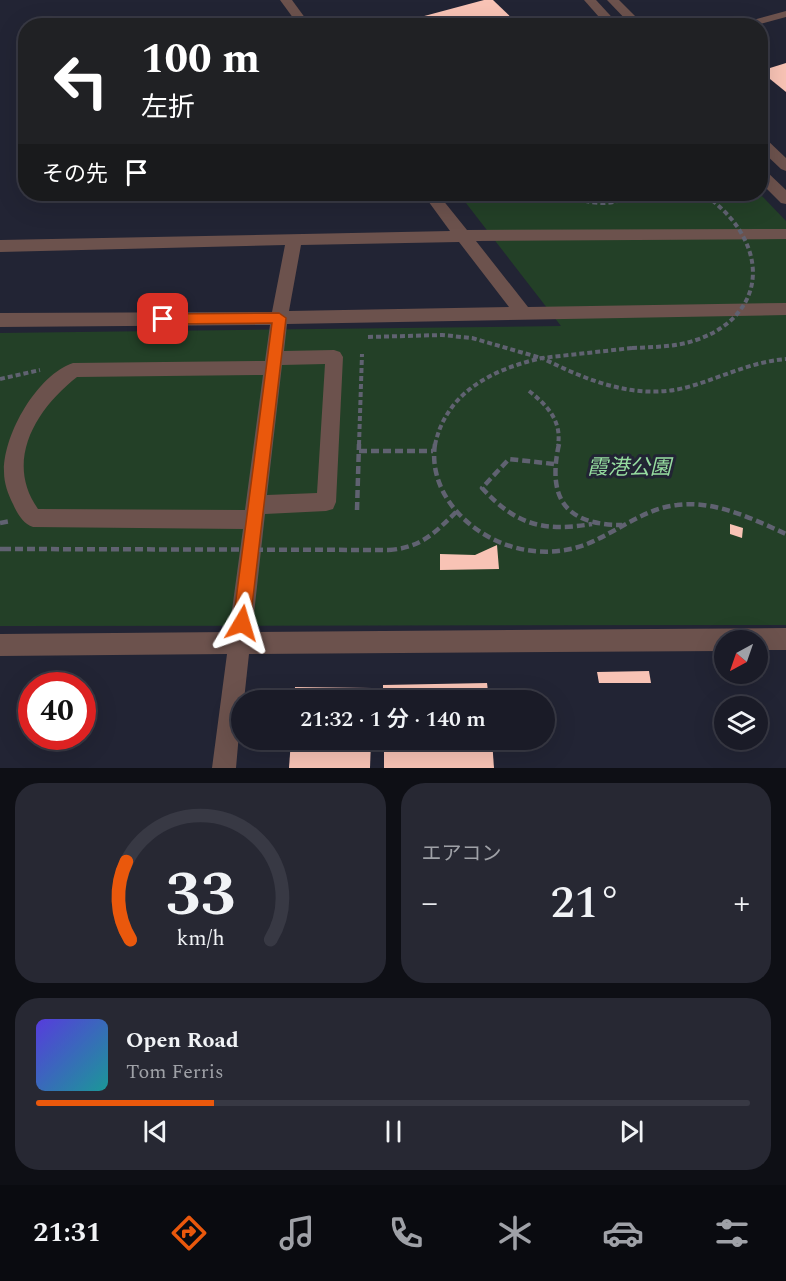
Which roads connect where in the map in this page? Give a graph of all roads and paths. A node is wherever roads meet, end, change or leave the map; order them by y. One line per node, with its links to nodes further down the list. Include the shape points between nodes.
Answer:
1 (286, 0): 5 (street)
2 (590, 0): 6 (street)
3 (613, 0): 7 (street)
4 (786, 14): 8 (street)
5 (299, 18)
6 (607, 18)
7 (631, 18)
8 (768, 18)
9 (768, 149): 10 (street)
10 (786, 166)
11 (768, 181): 12 (street)
12 (786, 199)
13 (436, 201): 18 (street)
14 (581, 201): 15 (path)
15 (620, 201)
16 (714, 201): 27 (path, bridge, via 729,213 746,237 754,266 752,293 733,319 704,338 677,345)
17 (786, 234): 18 (street)
18 (463, 236): 19 (street); 22 (street)
19 (294, 239): 20 (street); 23 (street)
20 (0, 246)
21 (786, 309): 22 (street)
22 (524, 314): 23 (street)
23 (279, 318): 24 (street); 29 (street)
24 (0, 320)
25 (368, 337): 27 (path, via 472,338)
26 (362, 354): 33 (path)
27 (542, 358): 28 (path, via 571,373 629,391 657,393 684,388 736,367); 34 (path, via 506,366 469,388 455,401 441,424)
28 (786, 359)
29 (274, 363): 30 (street); 38 (street); 38 (street, via 334,357 327,502)
30 (73, 370): 31 (path, via 31,372); 38 (street, via 45,395 28,419 18,443 13,471 19,497 33,518)
31 (0, 379)
32 (529, 391): 35 (path, via 543,402 559,429)
33 (359, 451): 34 (path); 36 (path)
34 (433, 451): 37 (path, via 435,471)
35 (554, 465): 39 (path, via 554,480 567,507); 39 (path, via 508,459 482,488 504,511 536,526 557,529)
36 (357, 510)
37 (456, 512): 40 (path, via 495,541 553,554 583,546); 42 (path, bridge, via 424,543 404,550)
38 (255, 513): 44 (street)
39 (592, 524): 40 (path)
40 (622, 525): 41 (path, via 667,505 693,503 724,510)
41 (786, 534)
42 (1, 549)
43 (786, 639): 44 (street)
44 (239, 643): 45 (street); 46 (street)
45 (0, 645)
46 (224, 768)

